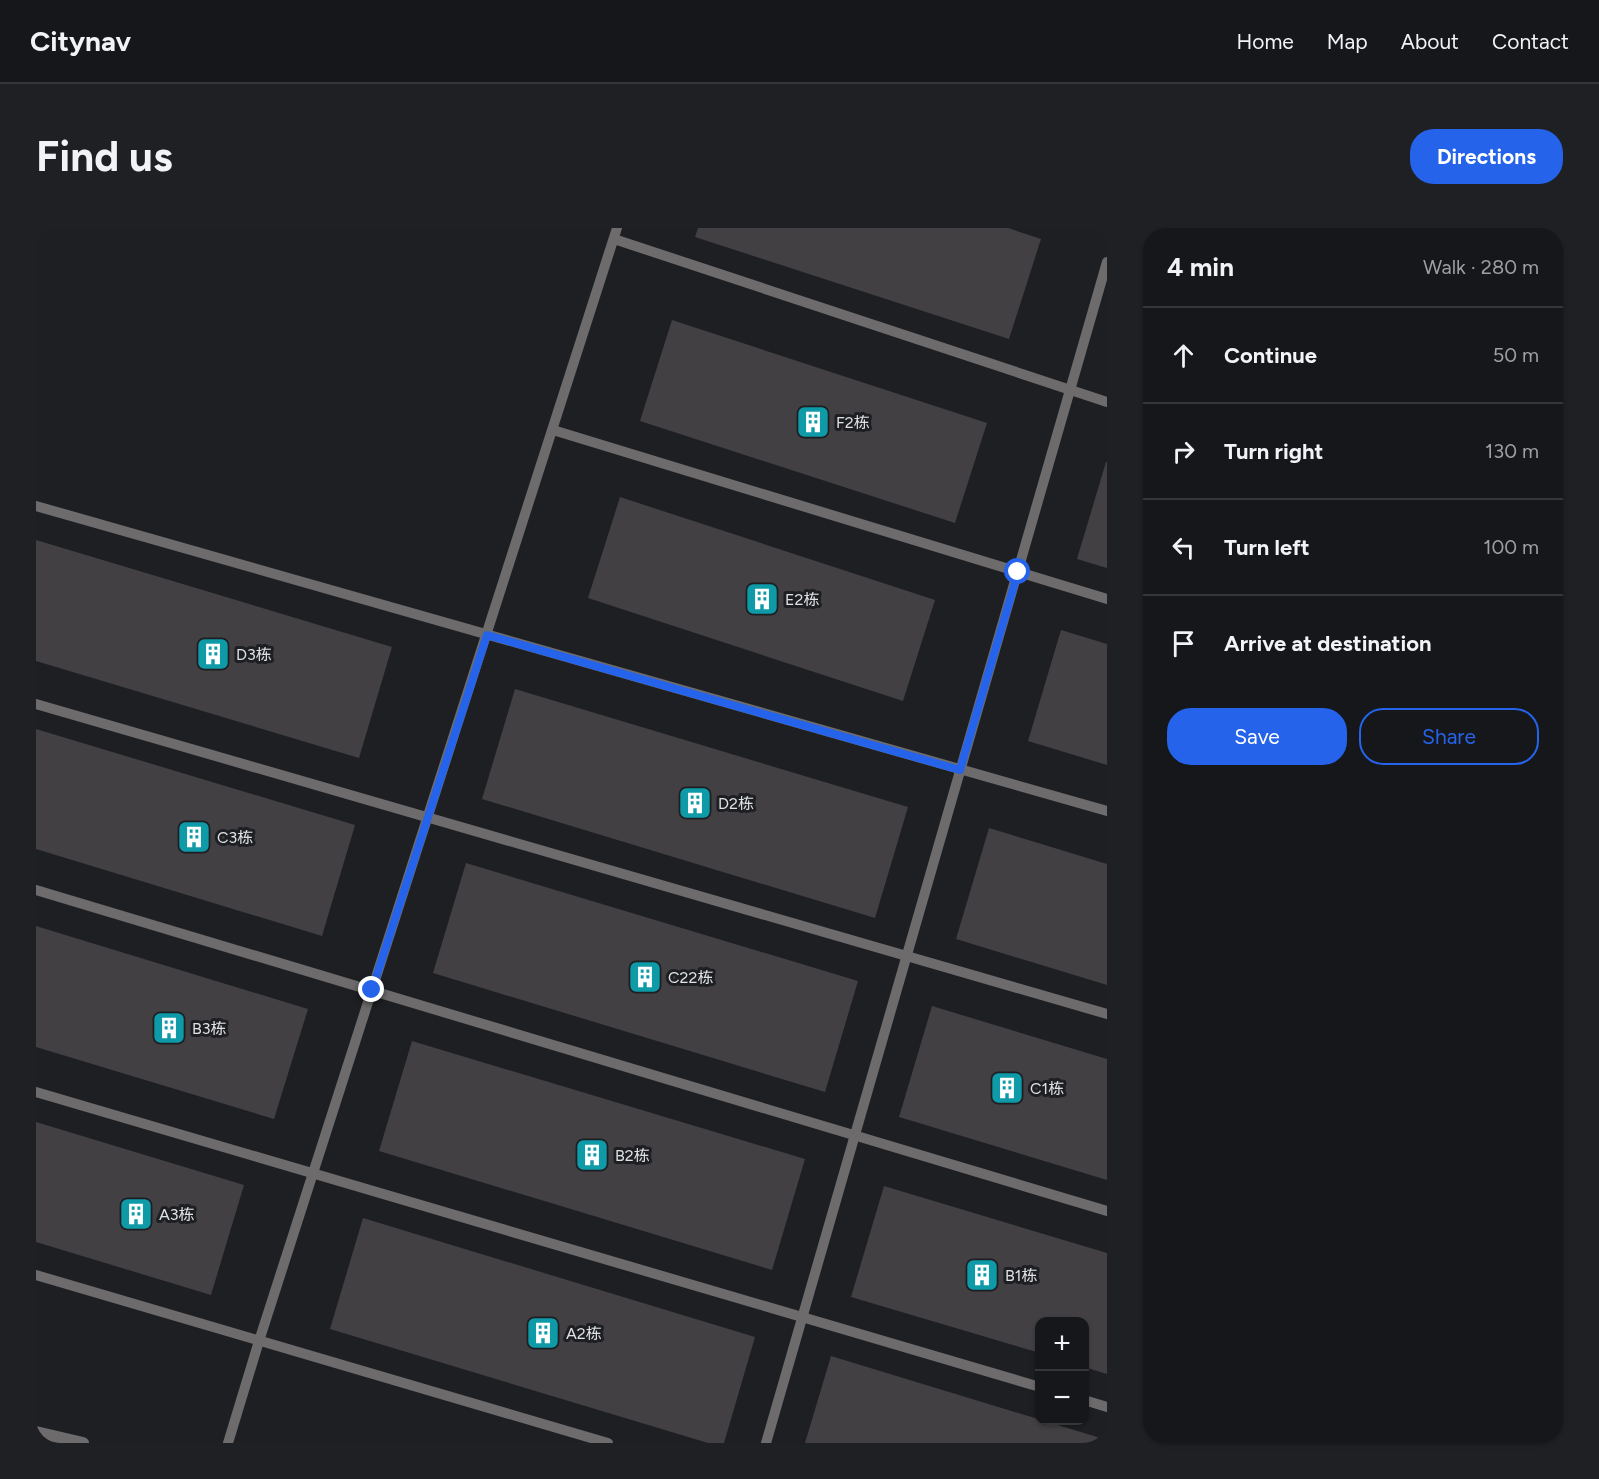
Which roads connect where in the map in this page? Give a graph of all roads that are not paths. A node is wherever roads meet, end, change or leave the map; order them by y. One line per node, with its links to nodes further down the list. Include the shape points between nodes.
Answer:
1 (616, 233): 3 (lane); 5 (lane)
2 (1107, 262): 3 (lane)
3 (1070, 389): 4 (lane); 7 (lane)
4 (1107, 402)
5 (553, 430): 7 (lane); 9 (lane)
6 (36, 506): 9 (lane)
7 (1018, 572): 8 (lane); 11 (lane)
8 (1107, 598)
9 (487, 635): 11 (lane); 13 (lane)
10 (36, 704): 13 (lane)
11 (960, 770): 12 (lane); 15 (lane)
12 (1107, 811)
13 (428, 817): 15 (lane); 16 (lane)
14 (36, 890): 16 (lane)
15 (907, 956): 17 (lane); 19 (lane)
16 (372, 990): 19 (lane); 20 (lane)
17 (1107, 1014)
18 (36, 1092): 20 (lane)
19 (855, 1135): 21 (lane); 23 (lane)
20 (312, 1173): 23 (lane); 24 (lane)
21 (1107, 1211)
22 (36, 1275): 24 (lane)
23 (802, 1317): 25 (lane); 32 (lane)
24 (259, 1341): 30 (lane); 31 (lane)
25 (1035, 1386)
26 (1089, 1402): 27 (lane)
27 (1107, 1407)
28 (36, 1432): 29 (street)
29 (84, 1443)
30 (228, 1443)
31 (608, 1443)
32 (766, 1443)

